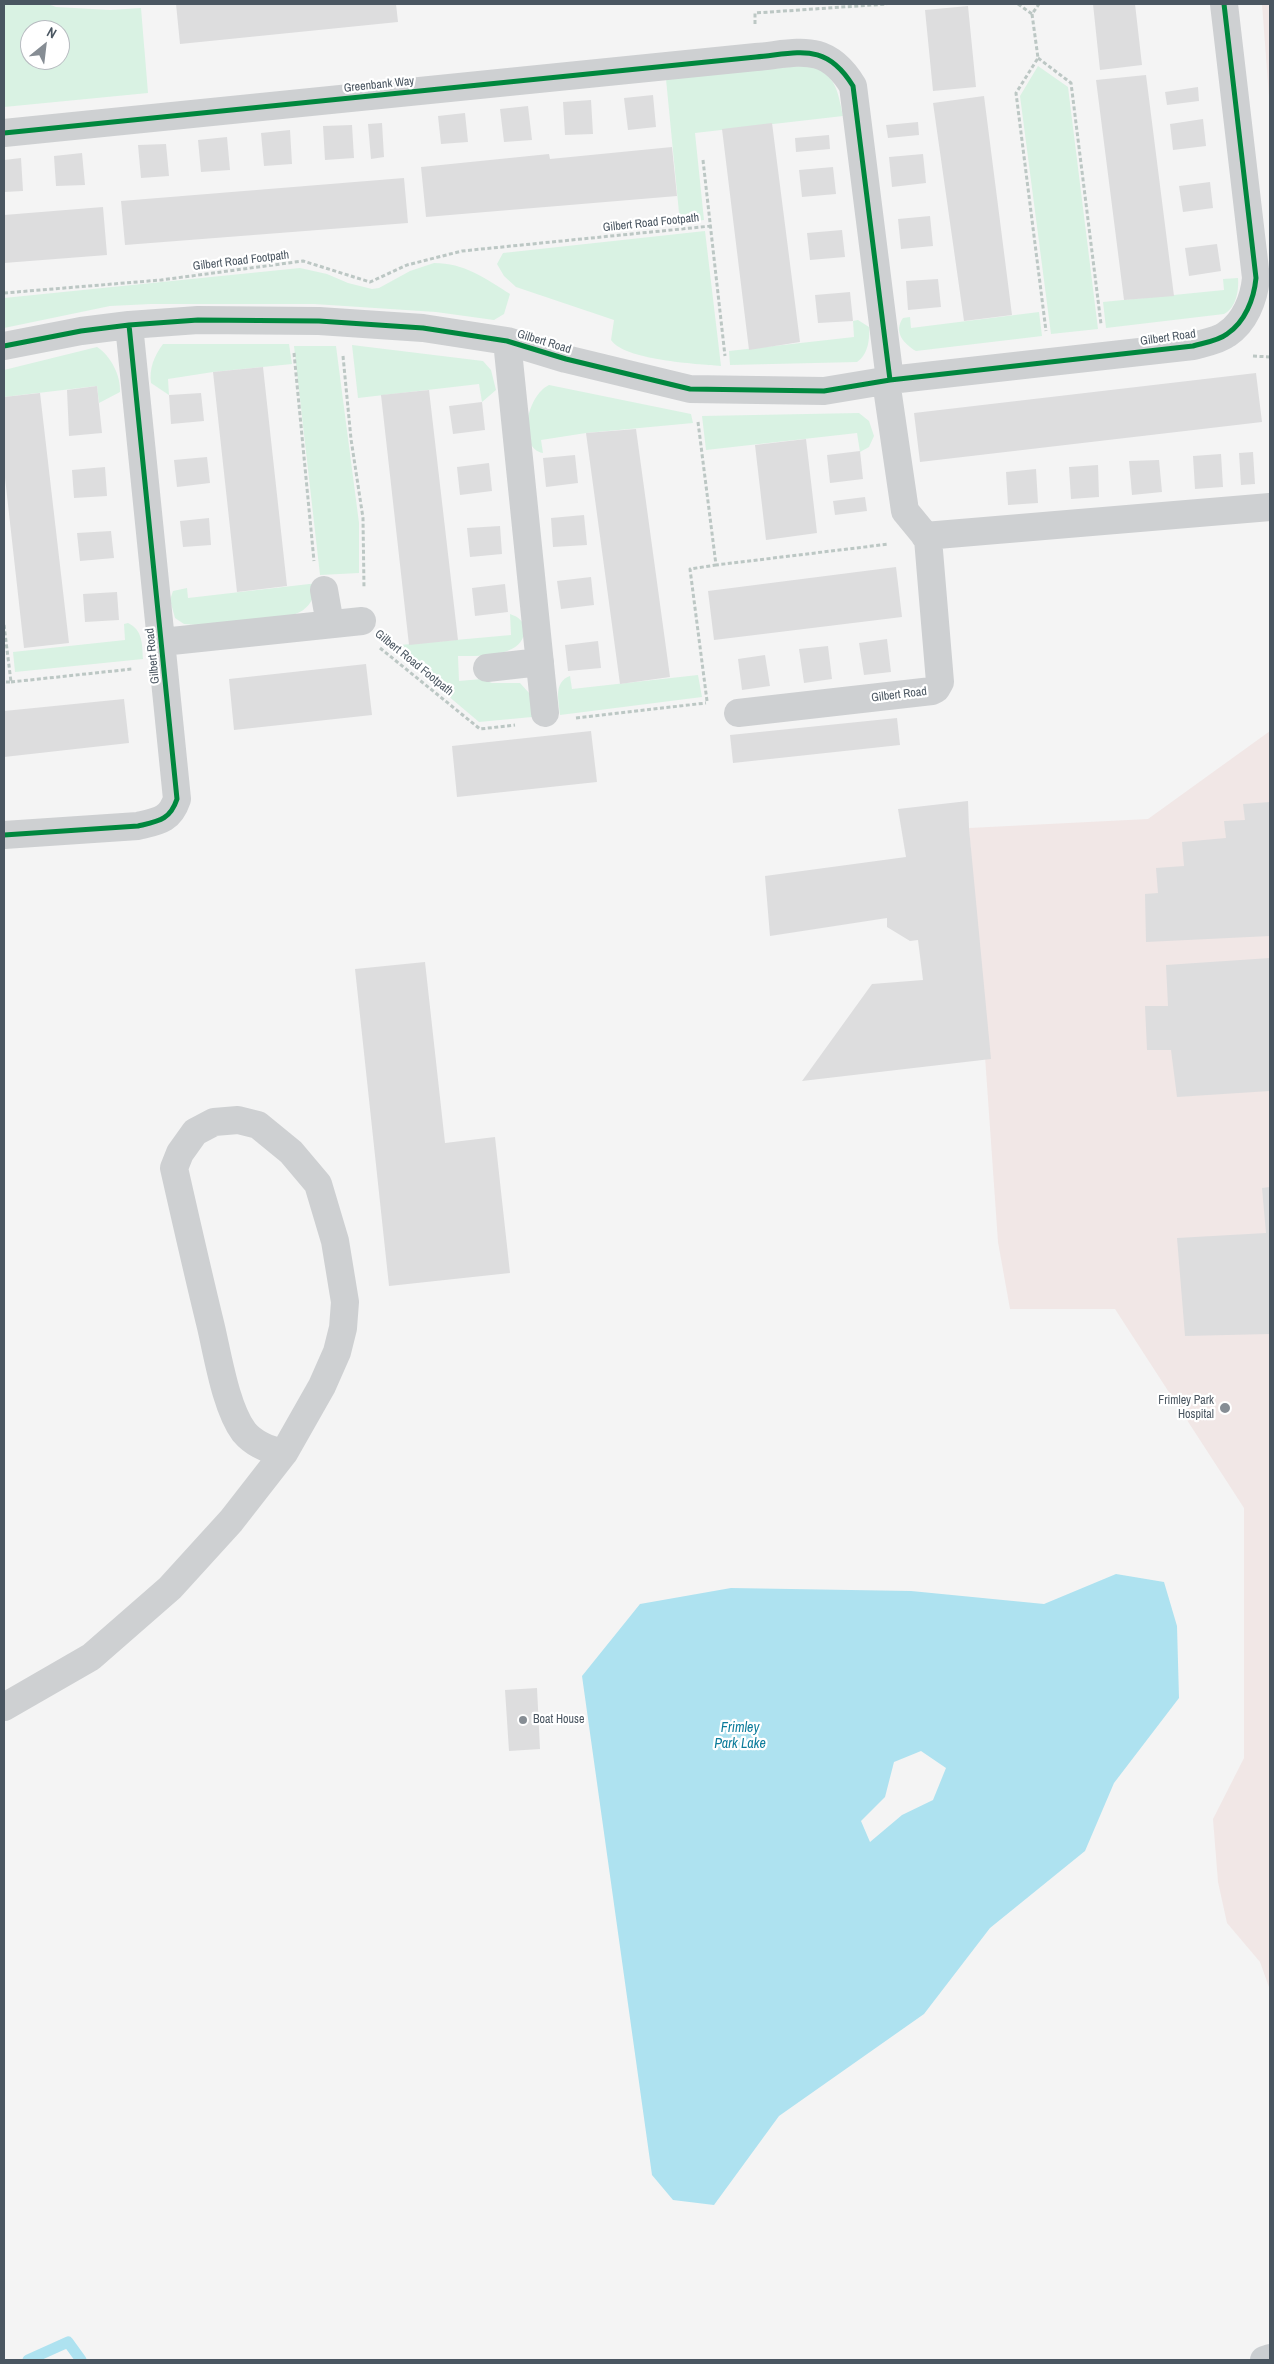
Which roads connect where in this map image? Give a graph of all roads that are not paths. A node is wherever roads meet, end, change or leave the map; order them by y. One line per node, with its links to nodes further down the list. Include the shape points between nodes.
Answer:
1 (1224, 4): 6 (street, Gilbert Road, via 1256,278 1254,296 1238,323 1227,335 1193,346)
2 (4, 133): 6 (street, Greenbank Way, via 756,57 809,52 821,55 843,70 853,86)
3 (129, 325): 4 (street, Gilbert Road, via 198,320 318,321 423,328); 5 (street, Gilbert Road); 12 (street, Gilbert Road)
4 (507, 342): 6 (street, Gilbert Road, via 690,389 824,391); 13 (street, Gilbert Road)
5 (4, 346)
6 (888, 381): 8 (street, via 905,511)
7 (1270, 507): 8 (street)
8 (927, 537): 16 (street, Gilbert Road, via 940,682 936,689)
9 (319, 580): 10 (street)
10 (330, 624): 11 (street, Gilbert Road); 12 (street, Gilbert Road)
11 (368, 632)
12 (163, 654): 17 (street, Gilbert Road, via 178,799 172,813 158,822 138,826)
13 (540, 662): 14 (street); 15 (street, Gilbert Road)
14 (487, 668)
15 (546, 713)
16 (738, 713)
17 (4, 835)
18 (284, 1453): 18 (street, via 256,1443 236,1420 220,1368 174,1168 195,1132 214,1122 238,1120 258,1125 291,1152 318,1184 335,1241 345,1302 343,1328 322,1386); 19 (street, via 230,1521 170,1588 91,1656)
19 (4, 1707)
20 (1270, 2358): 21 (main road)
21 (1264, 2360)

